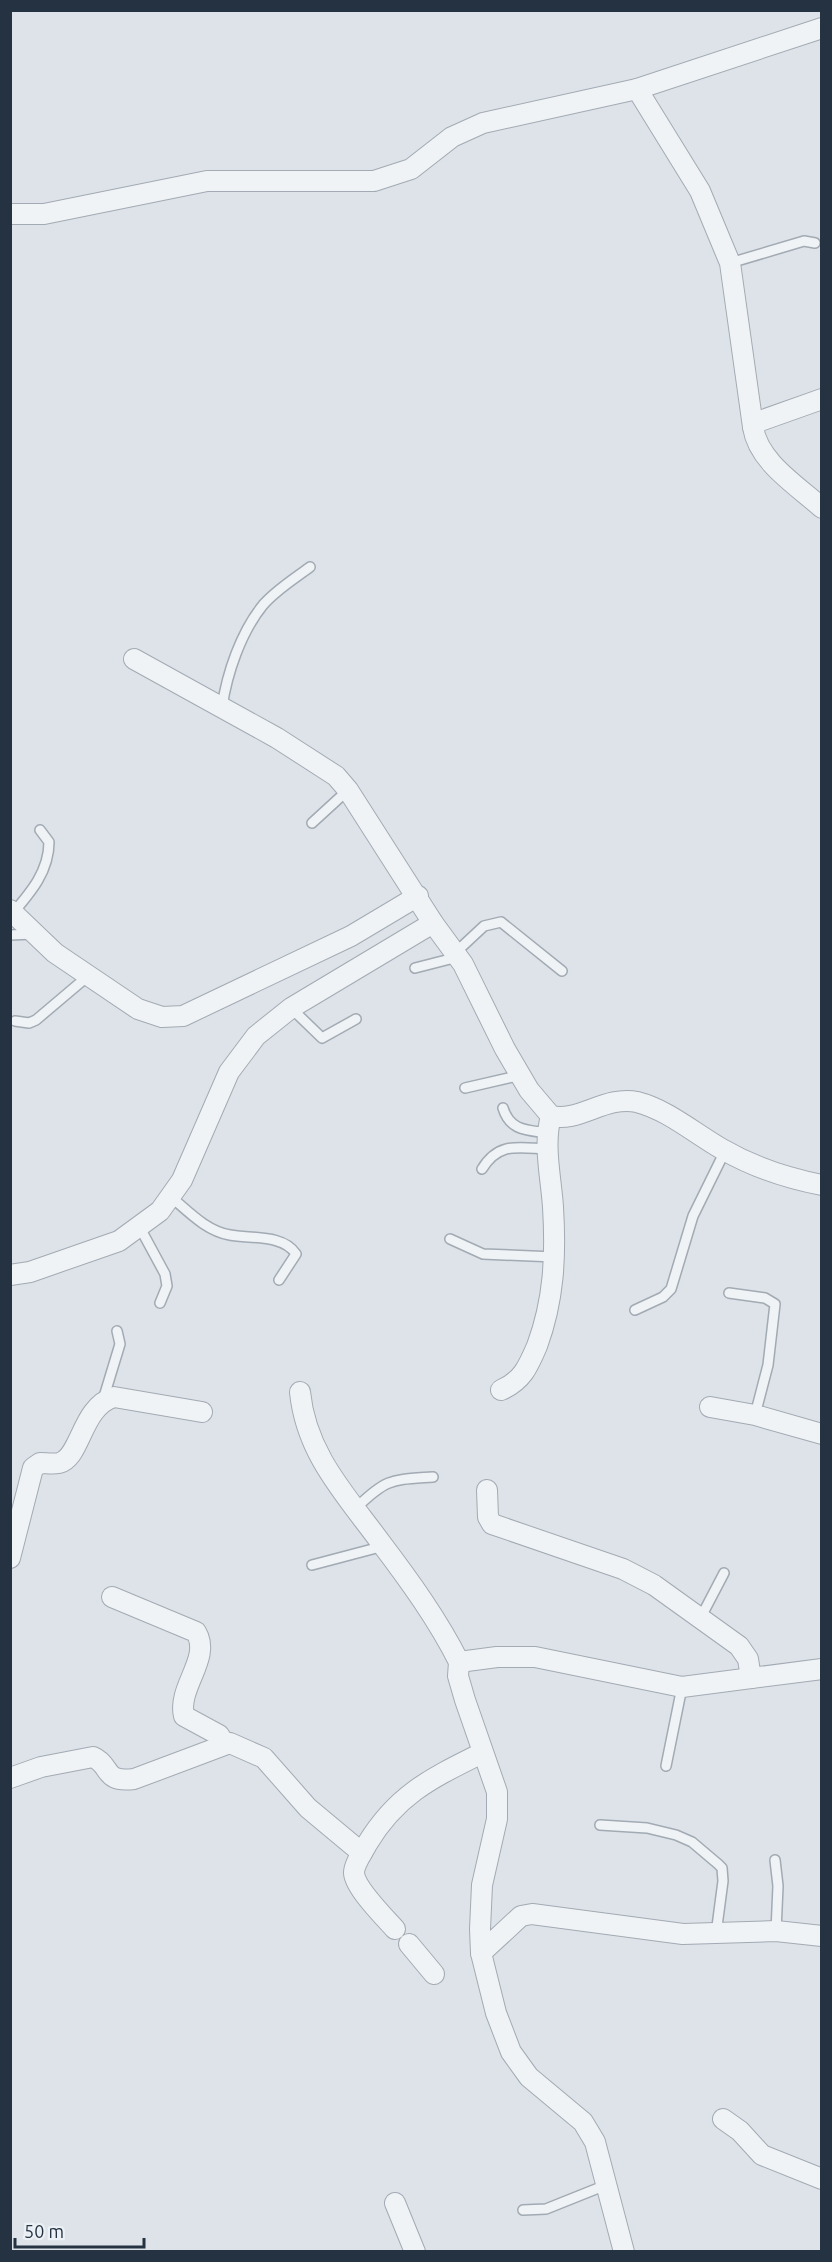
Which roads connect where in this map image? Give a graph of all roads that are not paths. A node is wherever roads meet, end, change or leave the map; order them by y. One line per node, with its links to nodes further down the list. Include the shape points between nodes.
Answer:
1 (822, 28): 2 (street)
2 (637, 88): 3 (street, via 483,123 452,137 411,169 374,181 207,181 44,214); 5 (street, via 700,191)
3 (10, 214)
4 (815, 243): 5 (lane, via 804,241)
5 (730, 263): 7 (street)
6 (822, 399): 7 (street)
7 (753, 427): 8 (street, via 770,460)
8 (822, 508)
9 (310, 567): 11 (lane, via 262,606 230,671)
10 (134, 659): 11 (street)
11 (222, 707): 12 (street, via 336,776)
12 (348, 790): 13 (lane); 15 (street)
13 (312, 823)
14 (40, 830): 16 (lane, via 49,842 44,869 34,889)
15 (425, 908): 19 (street); 22 (street, via 351,936 183,1016 162,1017 138,1009); 23 (street)
16 (12, 912): 17 (street)
17 (33, 934): 18 (lane); 22 (street)
18 (10, 935)
19 (457, 955): 20 (lane); 21 (lane, via 474,935 490,923 501,922); 26 (street)
20 (415, 968)
21 (562, 972)
22 (88, 976): 25 (lane, via 36,1020)
23 (291, 1008): 24 (lane, via 322,1038); 33 (street, via 256,1036 229,1072 182,1180)
24 (356, 1019)
25 (15, 1021)
26 (521, 1075): 27 (lane); 29 (street)
27 (465, 1088)
28 (503, 1108): 29 (lane, via 506,1119 516,1128)
29 (549, 1133): 30 (street, via 564,1117 614,1101 634,1101 678,1120); 31 (lane, via 499,1149); 36 (street)
30 (725, 1151): 32 (street, via 767,1170); 41 (lane, via 693,1216 671,1289)
31 (482, 1169)
32 (822, 1185)
33 (170, 1196): 34 (street, via 160,1211); 38 (lane, via 216,1232 291,1246 296,1254)
34 (139, 1226): 37 (street, via 118,1241 30,1272); 40 (lane, via 165,1274 167,1286)
35 (450, 1239): 36 (lane, via 483,1254)
36 (555, 1257): 43 (street, via 546,1323 532,1359 516,1384)
37 (10, 1275)
38 (279, 1280)
39 (729, 1293): 48 (lane, via 765,1298 775,1304 768,1365)
40 (160, 1303)
41 (635, 1310)
42 (117, 1331): 45 (lane, via 120,1344)
43 (501, 1390)
44 (300, 1392): 52 (street, via 303,1416 317,1454)
45 (103, 1400): 47 (street, via 114,1397); 54 (street, via 69,1458 33,1468)
46 (710, 1407): 48 (street)
47 (202, 1412)
48 (755, 1415): 49 (street)
49 (822, 1434)
50 (434, 1477): 52 (lane, via 382,1484)
51 (487, 1490): 58 (street, via 492,1524 623,1569)
52 (356, 1509): 53 (street)
53 (384, 1546): 55 (lane); 59 (street)
54 (10, 1558)
55 (312, 1565)
56 (724, 1573): 58 (lane)
57 (112, 1597): 63 (street, via 196,1632 200,1652 183,1702 184,1716)
58 (701, 1617): 61 (street, via 745,1653)
59 (459, 1662): 62 (street, via 536,1657); 64 (street, via 458,1676)
60 (822, 1669): 61 (street)
61 (751, 1678): 62 (street)
62 (682, 1687): 65 (lane)
63 (220, 1738): 66 (street, via 134,1779 120,1781 93,1756); 68 (street, via 264,1758 327,1827)
64 (482, 1753): 68 (street, via 437,1776 395,1805); 75 (street, via 494,1777 499,1807 483,1885)
65 (666, 1766)
66 (10, 1778)
67 (600, 1825): 72 (lane, via 647,1828 676,1835 692,1842 718,1864 723,1881)
68 (362, 1852): 70 (street, via 355,1868 356,1880)
69 (775, 1860): 71 (lane)
70 (395, 1929)
71 (776, 1931): 72 (street); 73 (street)
72 (716, 1934): 75 (street, via 683,1934 532,1914 521,1916)
73 (822, 1935)
74 (409, 1944): 76 (street)
75 (481, 1953): 79 (street, via 496,2013 512,2052 529,2077 583,2122 595,2142)
76 (434, 1974)
77 (723, 2119): 78 (street, via 762,2155)
78 (822, 2179)
79 (606, 2185): 81 (lane, via 546,2210); 83 (street)
80 (396, 2203): 82 (street)
81 (523, 2210)
82 (415, 2252)
83 (624, 2252)

